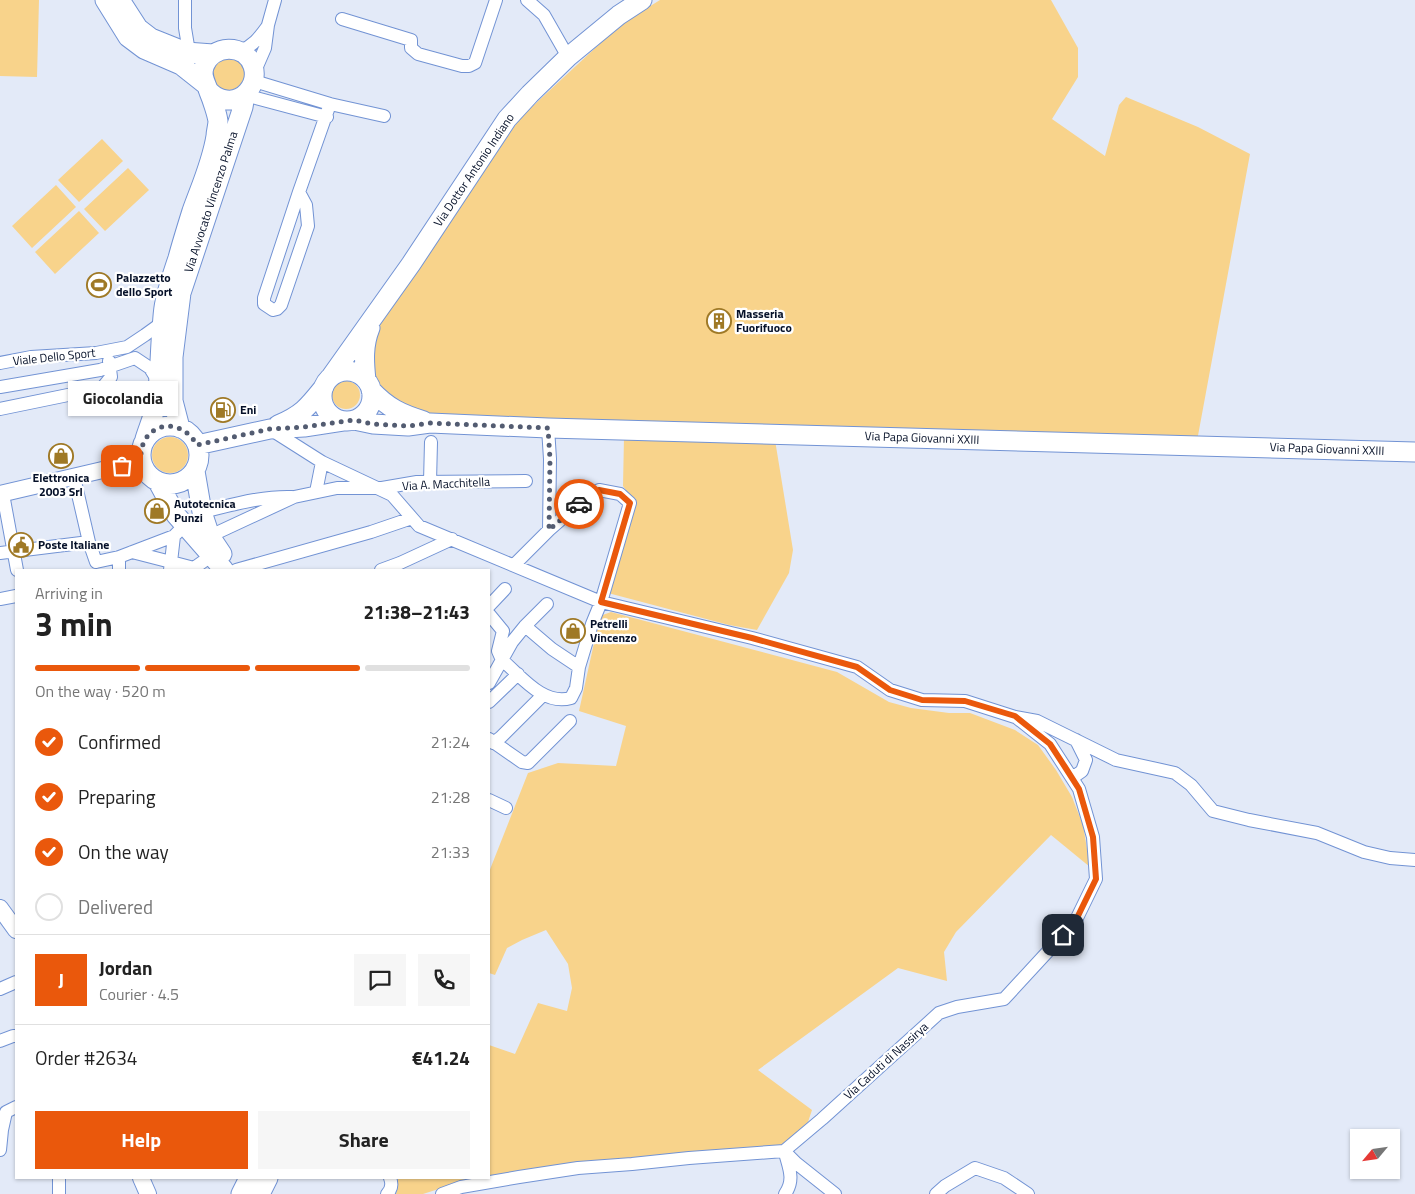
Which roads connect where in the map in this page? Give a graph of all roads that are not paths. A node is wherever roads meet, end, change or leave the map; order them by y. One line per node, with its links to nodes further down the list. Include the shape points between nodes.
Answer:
1 (105, 0): 15 (main road, via 128,37 144,49 181,65)
2 (120, 0): 11 (main road, via 138,28 151,38)
3 (185, 0): 11 (street)
4 (275, 0): 9 (street)
5 (496, 0): 8 (street, via 475,63 469,66 418,54 411,48 410,40)
6 (527, 0): 13 (street, via 544,15)
7 (642, 0): 13 (main road, Via Dottor Antonio Indiano)
8 (342, 19)
9 (268, 25): 10 (street, via 257,41); 14 (street, via 265,48)
10 (240, 51): 12 (main road, via 226,49); 14 (main road, via 252,63)
11 (189, 52): 12 (main road)
12 (213, 54): 15 (main road, Via Avvocato Vincenzo Palma, via 204,68)
13 (568, 57): 19 (main road, Via Dottor Antonio Indiano, via 508,119)
14 (251, 82): 15 (main road, via 239,99 231,100 215,96); 16 (street); 31 (main road, Via Avvocato Vincenzo Palma, via 181,293 173,357 173,401)
15 (207, 87): 20 (main road, Via Avvocato Vincenzo Palma, via 218,120 214,152 191,213 164,304)
16 (328, 111): 17 (street); 18 (street)
17 (384, 116)
18 (299, 192): 18 (street, via 264,298 264,304 273,310 282,305 308,226 306,205)
19 (373, 320): 25 (main road, Via Dottor Antonio Indiano); 26 (main road, Via Dottor Antonio Indiano, via 365,340 364,362)
20 (163, 322): 21 (street, Viale Dello Sport, via 127,346); 24 (main road, Via Avvocato Vincenzo Palma)
21 (108, 351): 22 (street, Viale Dello Sport, via 31,357); 23 (street, Viale Dello Sport)
22 (0, 363)
23 (110, 367): 24 (street, Viale Dello Sport, via 135,358 150,368); 27 (street, Viale Dello Sport); 28 (street, Viale Dello Sport, via 111,377 102,388)
24 (158, 381): 34 (main road, Via Avvocato Vincenzo Palma)
25 (327, 382): 26 (main road, via 337,374 352,372); 29 (main road, via 322,394 326,408 336,419); 33 (main road, Via Papa Giovanni XXIII, via 308,407 293,419)
26 (369, 385): 29 (main road, via 372,398 367,412); 30 (main road, Via Papa Giovanni XXIII, via 384,403 405,415)
27 (0, 387)
28 (0, 409)
29 (349, 421): 30 (main road, Via Papa Giovanni XXIII, via 408,426); 33 (main road, Via Papa Giovanni XXIII)
30 (430, 423): 32 (main road, Via Papa Giovanni XXIII)
31 (180, 428): 34 (main road, via 160,427); 36 (main road)
32 (548, 428): 37 (main road, Via Papa Giovanni XXIII); 51 (street)
33 (270, 429): 36 (main road, Via Papa Giovanni XXIII); 39 (street)
34 (145, 439): 38 (main road)
35 (431, 442): 44 (street)
36 (197, 445): 40 (main road, via 199,454)
37 (1415, 452)
38 (141, 461): 41 (street); 43 (main road, via 144,470)
39 (322, 462): 45 (street); 46 (street)
40 (195, 471): 43 (main road, via 183,482 166,485); 49 (main road)
41 (74, 477): 47 (street); 55 (street)
42 (526, 481): 44 (street, Via A. Macchitella)
43 (158, 482): 52 (main road, via 176,515)
44 (430, 482): 45 (street, Via A. Macchitella)
45 (377, 488): 46 (street, Via A. Macchitella, via 336,488); 50 (street, via 392,495)
46 (316, 492): 48 (street, Via A. Macchitella)
47 (1, 494): 56 (street)
48 (294, 497): 49 (street, via 263,498); 53 (street)
49 (202, 512): 53 (main road)
50 (412, 518): 54 (street, via 419,526); 69 (street)
51 (549, 530): 61 (street); 74 (street, via 599,490 620,494 630,503)
52 (179, 531): 57 (street); 59 (main road); 63 (street)
53 (210, 536): 68 (main road)
54 (452, 539): 61 (street); 70 (street)
55 (89, 542): 56 (street); 62 (street)
56 (14, 551): 58 (street); 64 (street)
57 (132, 552): 60 (street); 63 (street)
58 (0, 553)
59 (211, 556): 66 (street); 67 (main road)
60 (119, 557): 62 (street); 65 (street)
61 (514, 565): 74 (street)
62 (93, 566)
63 (170, 566): 66 (street)
64 (18, 569)
65 (119, 569)
66 (193, 569)
67 (223, 569)
68 (235, 569)
69 (240, 569)
70 (384, 569)
71 (505, 589): 76 (street)
72 (15, 596): 73 (street)
73 (0, 599)
74 (601, 602): 80 (street); 85 (street, via 857,667 890,690 922,700 965,701)
75 (547, 604): 78 (street)
76 (490, 605)
77 (490, 615): 79 (street, via 503,631)
78 (525, 626): 79 (street); 80 (street)
79 (496, 664): 81 (street); 82 (street)
80 (579, 667): 83 (street, via 571,698 562,701)
81 (518, 674): 83 (street); 84 (street)
82 (490, 681)
83 (542, 696): 89 (street, via 502,737)
84 (490, 701)
85 (1015, 716): 87 (street, via 1037,721); 90 (street, Via Caduti di Nassirya)
86 (570, 721): 89 (street, via 528,763)
87 (1058, 732): 88 (street); 90 (street)
88 (1076, 740): 91 (street, via 1086,760 1082,771); 94 (street, via 1116,760 1175,773 1191,785 1213,811 1317,833 1364,852)
89 (491, 742)
90 (1050, 744): 91 (street, Via Caduti di Nassirya)
91 (1072, 778): 104 (street, Via Caduti di Nassirya, via 1079,789 1093,837 1096,879 1075,922 1004,999 939,1013)
92 (490, 800): 93 (street)
93 (506, 808)
94 (1415, 860)
95 (0, 908): 96 (street)
96 (15, 929)
97 (15, 982): 98 (street)
98 (0, 989)
99 (15, 1036): 100 (street)
100 (0, 1041)
101 (15, 1108): 102 (street, via 6,1112)
102 (1, 1130): 103 (street)
103 (0, 1150)
104 (784, 1151): 117 (street, via 578,1168 461,1187); 118 (street, via 792,1176); 119 (street)
105 (60, 1179): 111 (street)
106 (130, 1179): 112 (street)
107 (140, 1179): 113 (street)
108 (248, 1179): 114 (main road)
109 (268, 1179): 115 (main road)
110 (390, 1179): 116 (street)
111 (59, 1194)
112 (137, 1194)
113 (148, 1194)
114 (241, 1194)
115 (260, 1194)
116 (387, 1194)
117 (442, 1194)
118 (785, 1194)
119 (835, 1194)
120 (936, 1194): 121 (street, via 975,1168 1004,1178)
121 (1028, 1194)

